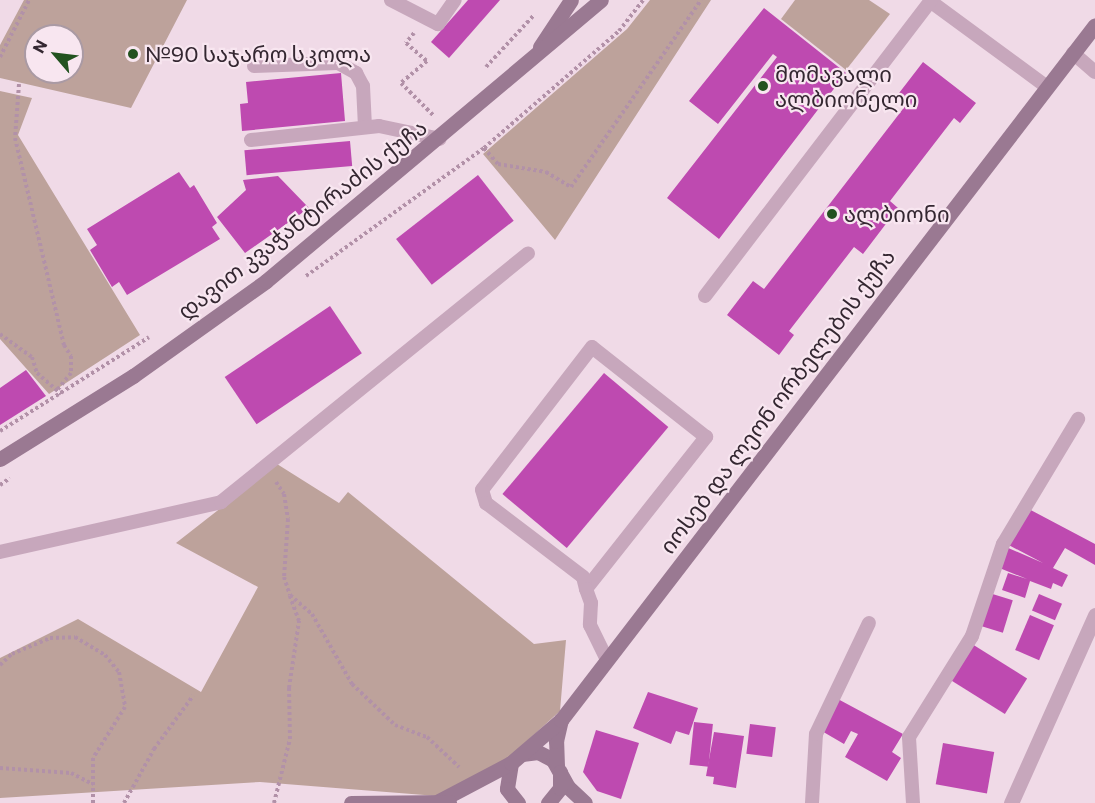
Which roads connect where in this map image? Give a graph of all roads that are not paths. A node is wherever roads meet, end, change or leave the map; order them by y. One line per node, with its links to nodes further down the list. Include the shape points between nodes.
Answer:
1 (392, 0): 2 (lane, via 438,24)
2 (455, 0)
3 (572, 0): 8 (street, დავით კვაჭანტირაძის ქუჩა)
4 (601, 0): 8 (street, დავით კვაჭანტირაძის ქუჩა)
5 (930, 0): 11 (lane); 16 (lane)
6 (1095, 25): 7 (street, იოსებ და ლეონ ორბელების ქუჩა)
7 (1073, 53): 10 (lane); 11 (street, იოსებ და ლეონ ორბელების ქუჩა)
8 (531, 60): 13 (street, დავით კვაჭანტირაძის ქუჩა)
9 (254, 66): 12 (lane, via 338,63 356,73 363,86)
10 (1095, 72)
11 (1047, 87): 23 (street, იოსებ და ლეონ ორბელების ქუჩა)
12 (365, 127): 13 (lane, via 397,128); 14 (lane)
13 (440, 139): 18 (street, დავით კვაჭანტირაძის ქუჩა, via 266,281 133,376)
14 (251, 140)
15 (528, 253): 19 (lane, via 266,469 220,502)
16 (705, 296)
17 (1078, 419): 36 (lane, via 1003,544 972,636 909,737)
18 (0, 459)
19 (0, 552)
20 (586, 589): 20 (lane, via 706,437 592,347 482,490 486,503 577,572); 23 (lane, via 590,626)
21 (1095, 615): 37 (street)
22 (869, 623): 35 (lane, via 816,734)
23 (607, 660): 24 (street, იოსებ და ლეონ ორბელების ქუჩა)
24 (561, 720): 25 (street, იოსებ და ლეონ ორბელების ქუჩა); 26 (street, via 556,741)
25 (516, 759): 26 (street, via 546,755); 28 (street, იოსებ და ლეონ ორბელების ქუჩა); 31 (street, via 507,789)
26 (558, 768): 27 (street); 34 (street)
27 (558, 796): 32 (street)
28 (439, 801): 29 (street); 30 (street)
29 (351, 803)
30 (455, 803)
31 (518, 803)
32 (548, 803)
33 (574, 803): 34 (street)
34 (584, 803)
35 (812, 803)
36 (913, 803)
37 (1011, 803)

